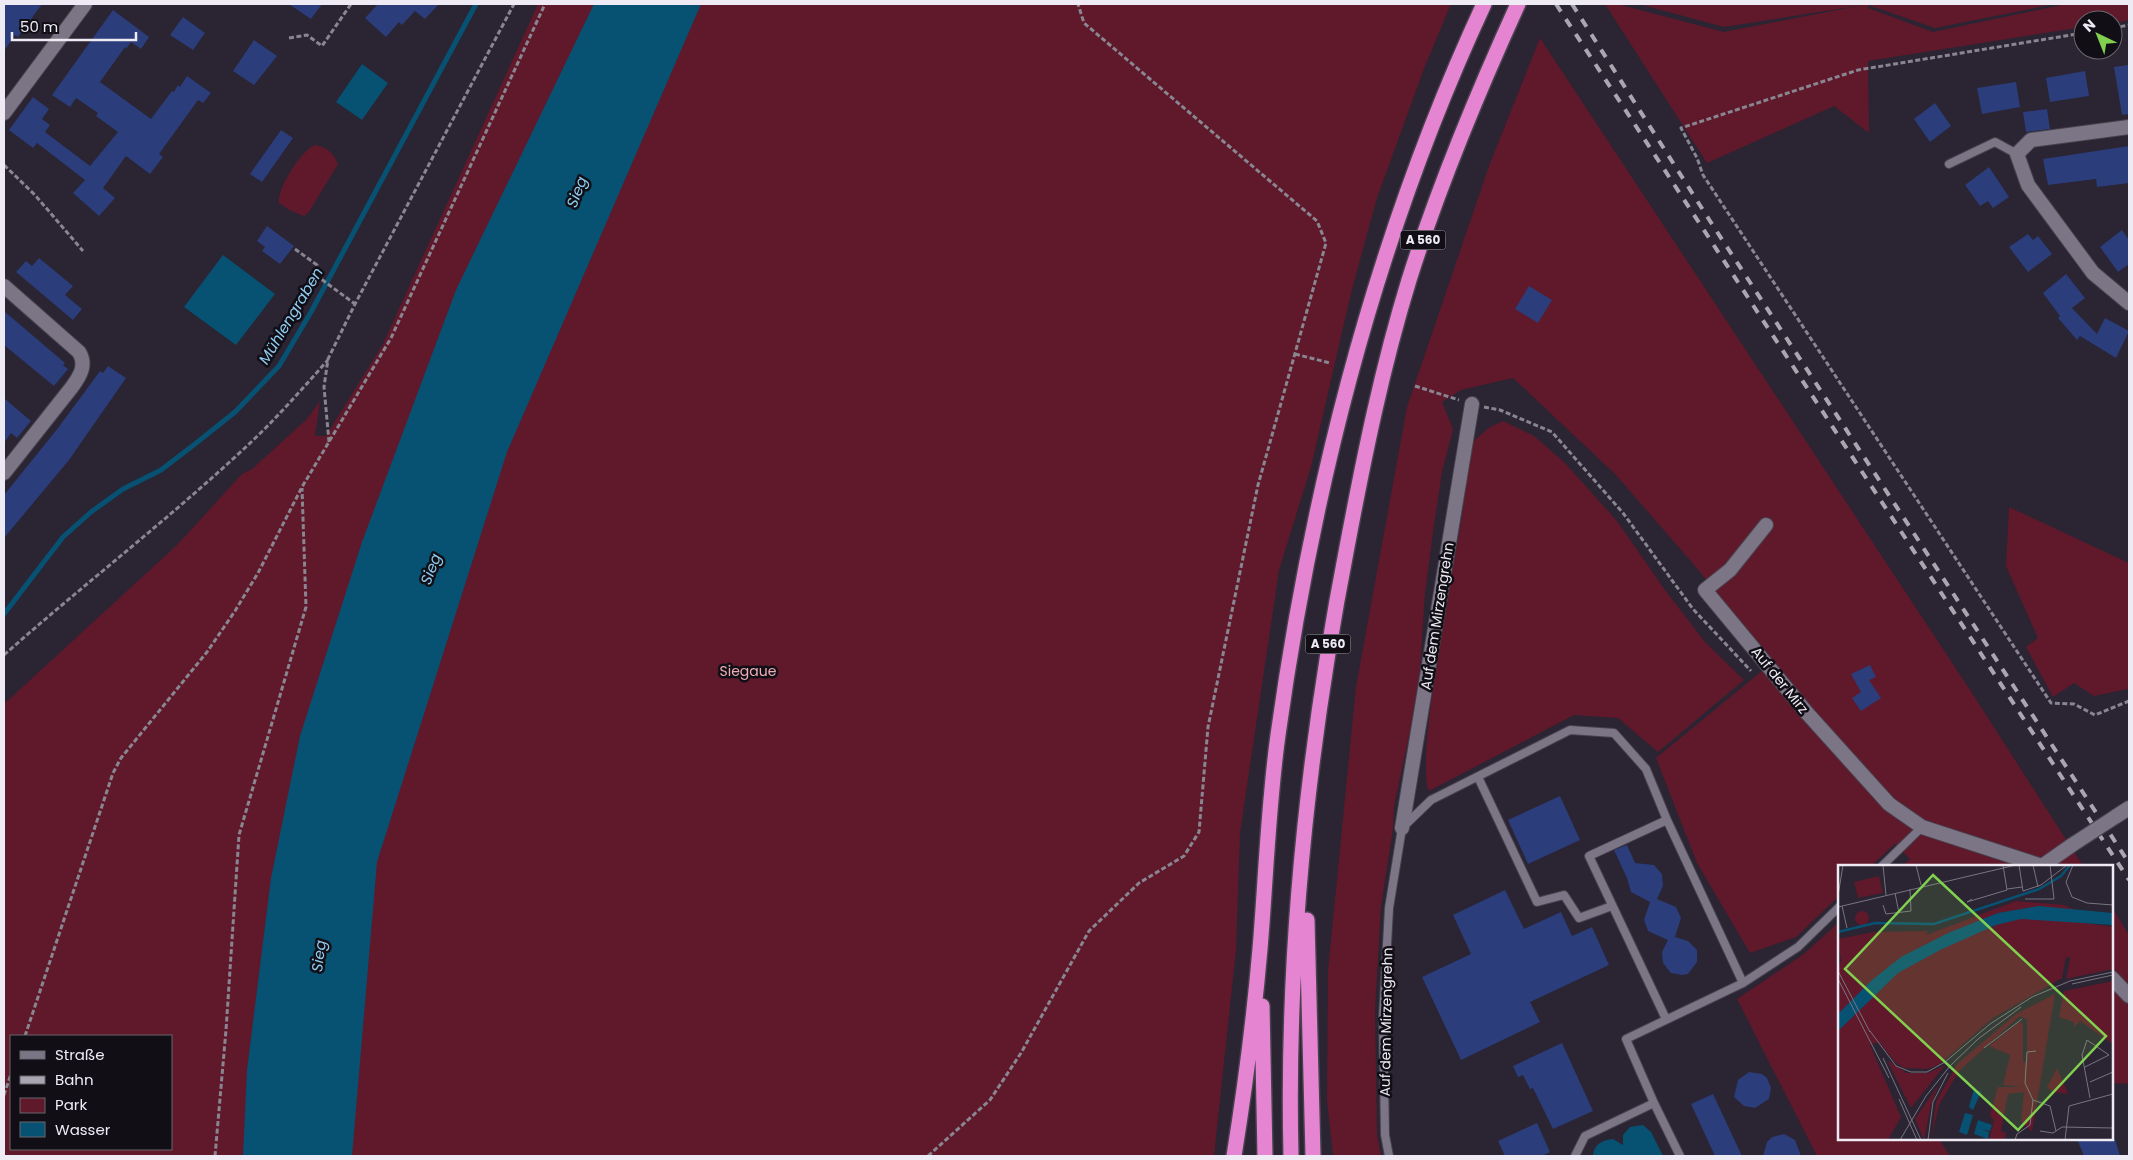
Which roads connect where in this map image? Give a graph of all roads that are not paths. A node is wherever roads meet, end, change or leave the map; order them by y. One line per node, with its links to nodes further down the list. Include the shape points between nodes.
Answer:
1 (85, 4): 4 (street)
2 (1484, 4): 24 (highway, A 560, via 1450,81 1404,201 1365,324 1313,530 1286,681 1266,844)
3 (1518, 4): 14 (highway, A 560, via 1482,83 1443,182 1409,282 1381,383 1328,643)
4 (4, 113)
5 (2129, 127): 6 (street, via 2030,140)
6 (2017, 154): 7 (lane, via 1995,142); 9 (street, via 2028,185 2093,273)
7 (1949, 164)
8 (4, 286): 11 (street, via 65,338 83,358 78,378)
9 (2129, 303)
10 (1472, 404): 18 (street, Auf dem Mirzengrehn)
11 (7, 463)
12 (1766, 525): 17 (street, Auf der Mirz, via 1730,570 1705,590 1807,713 1889,804)
13 (1478, 777): 16 (lane, via 1570,730 1614,733 1646,769); 18 (lane, via 1431,800); 22 (lane, via 1537,902 1564,895 1579,918)
14 (1306, 804): 32 (highway, via 1293,978); 33 (highway)
15 (2129, 808): 21 (street, Auf der Mirz, bridge)
16 (1667, 820): 22 (lane, via 1589,856); 26 (lane)
17 (1922, 827): 19 (lane); 20 (street, Auf der Mirz)
18 (1402, 828): 34 (lane, Auf dem Mirzengrehn, via 1389,908 1383,1018 1385,1135)
19 (1883, 865)
20 (2039, 865)
21 (2043, 865)
22 (1612, 906): 28 (lane)
23 (1838, 908): 26 (lane, via 1798,947)
24 (1260, 949): 30 (highway); 31 (highway)
25 (2113, 979): 27 (street)
26 (1742, 983): 28 (lane)
27 (2129, 996)
28 (1666, 1019): 29 (lane, via 1626,1039)
29 (1654, 1103): 35 (lane, via 1585,1136); 36 (lane)
30 (1234, 1156)
31 (1265, 1156)
32 (1291, 1156)
33 (1312, 1156)
34 (1389, 1156)
35 (1574, 1156)
36 (1680, 1156)

